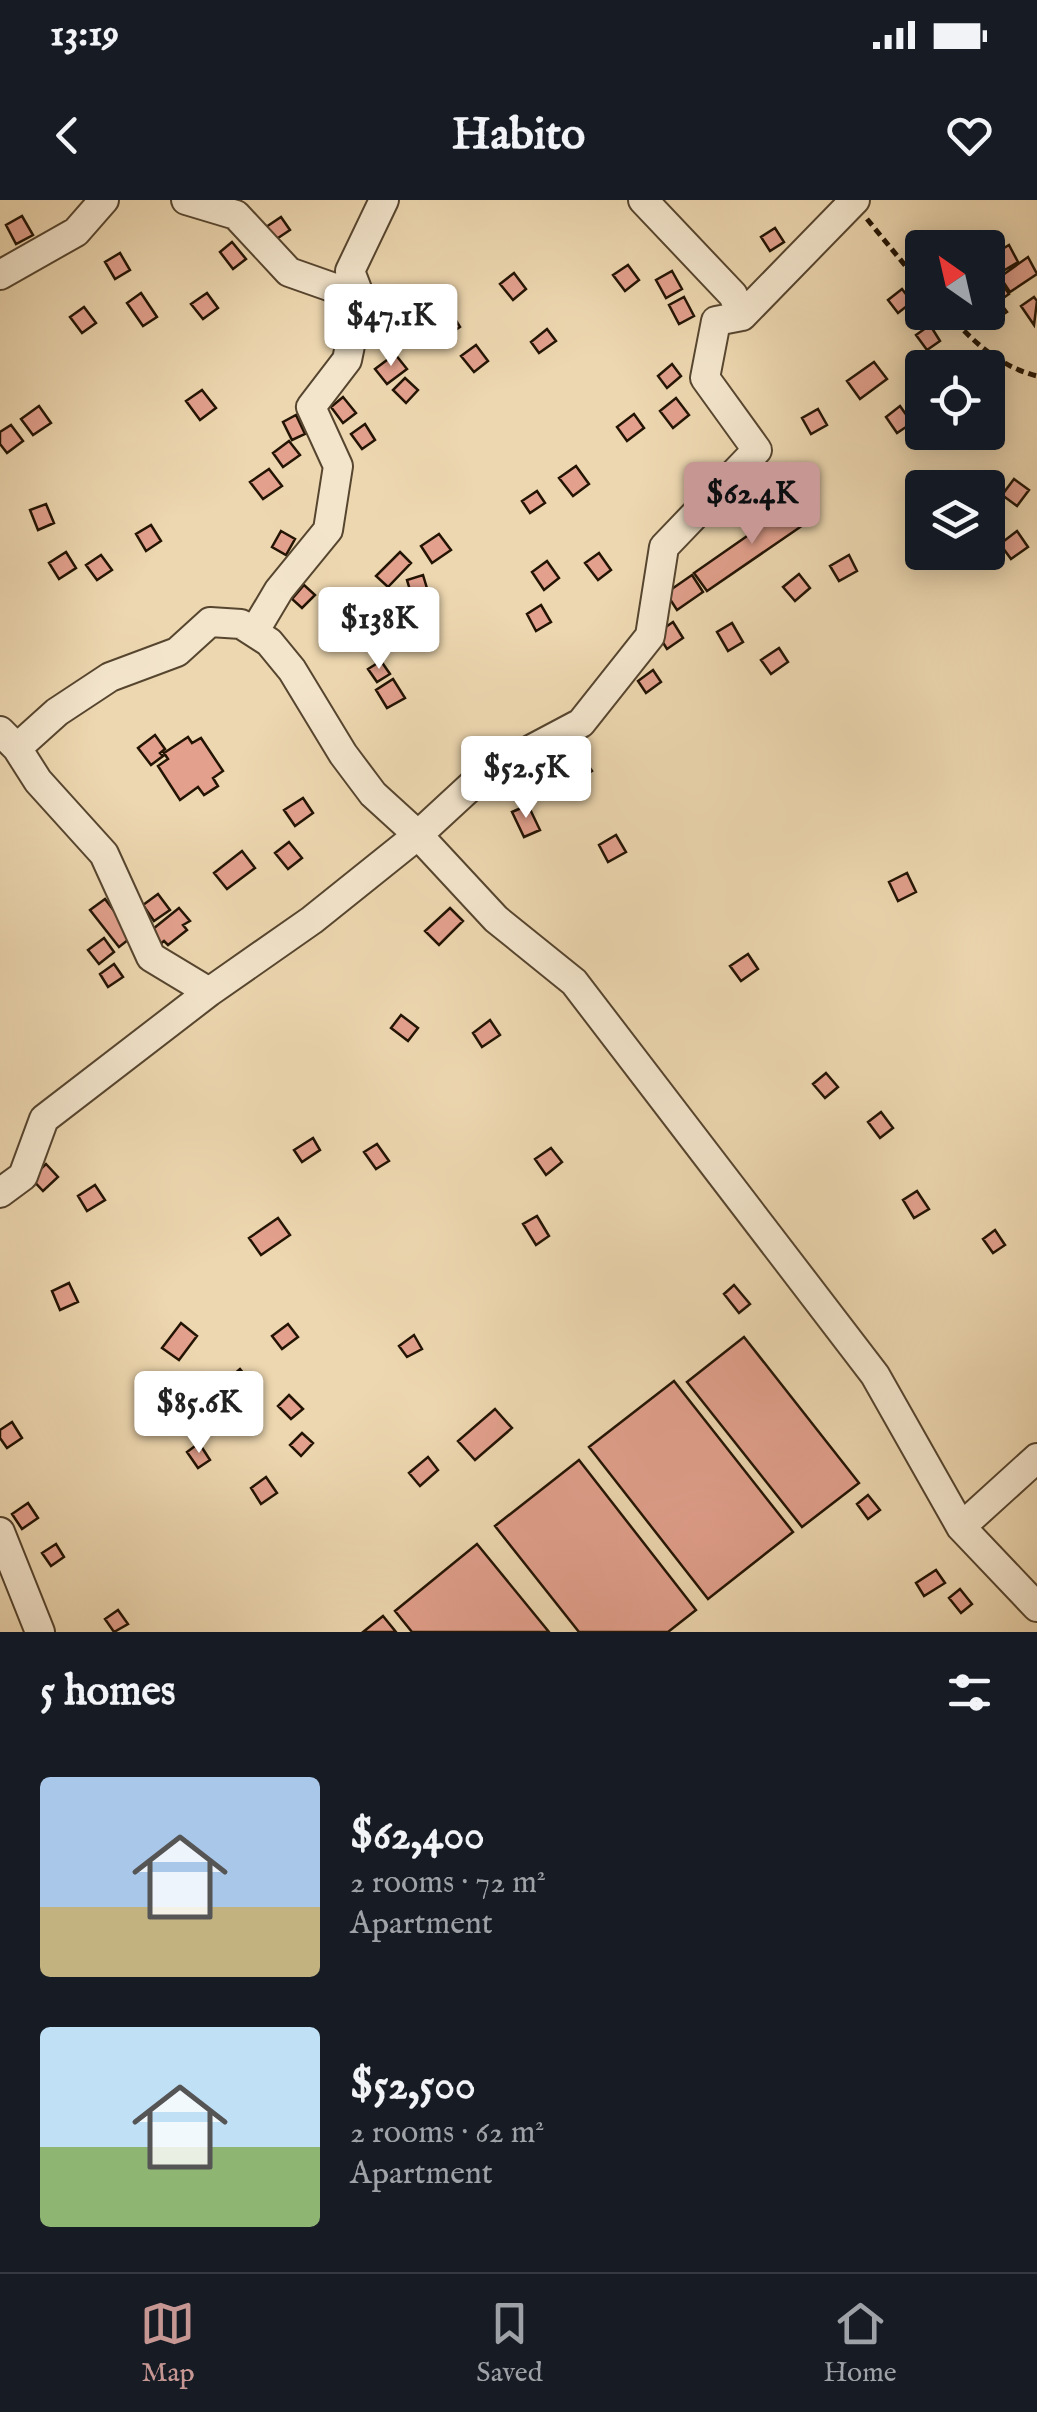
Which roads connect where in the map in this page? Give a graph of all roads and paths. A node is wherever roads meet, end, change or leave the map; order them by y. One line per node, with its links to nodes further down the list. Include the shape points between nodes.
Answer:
1 (104, 200): 7 (street, via 76,232)
2 (186, 200): 8 (street, via 236,215 289,272)
3 (384, 200): 8 (street, via 350,271)
4 (643, 200): 9 (street, via 733,296)
5 (855, 200): 6 (path); 9 (street)
6 (905, 266)
7 (0, 275)
8 (360, 296): 12 (street, via 348,360 311,408 338,466 328,530 278,590)
9 (742, 316): 14 (street, via 716,321 705,378 757,450 664,547 650,636 581,723 483,776)
10 (963, 330): 11 (path, via 1002,364)
11 (1037, 376)
12 (254, 632): 13 (street, via 210,622 177,652 110,677); 14 (street, via 292,670 373,794)
13 (9, 739): 15 (street, via 104,854 151,957)
14 (418, 835): 15 (street); 18 (street, via 496,918 574,982 876,1375)
15 (208, 992): 16 (street, via 44,1118 23,1176)
16 (0, 1192)
17 (1037, 1458): 18 (street)
18 (960, 1527): 20 (street)
19 (0, 1532): 21 (street)
20 (1037, 1606)
21 (40, 1632)

